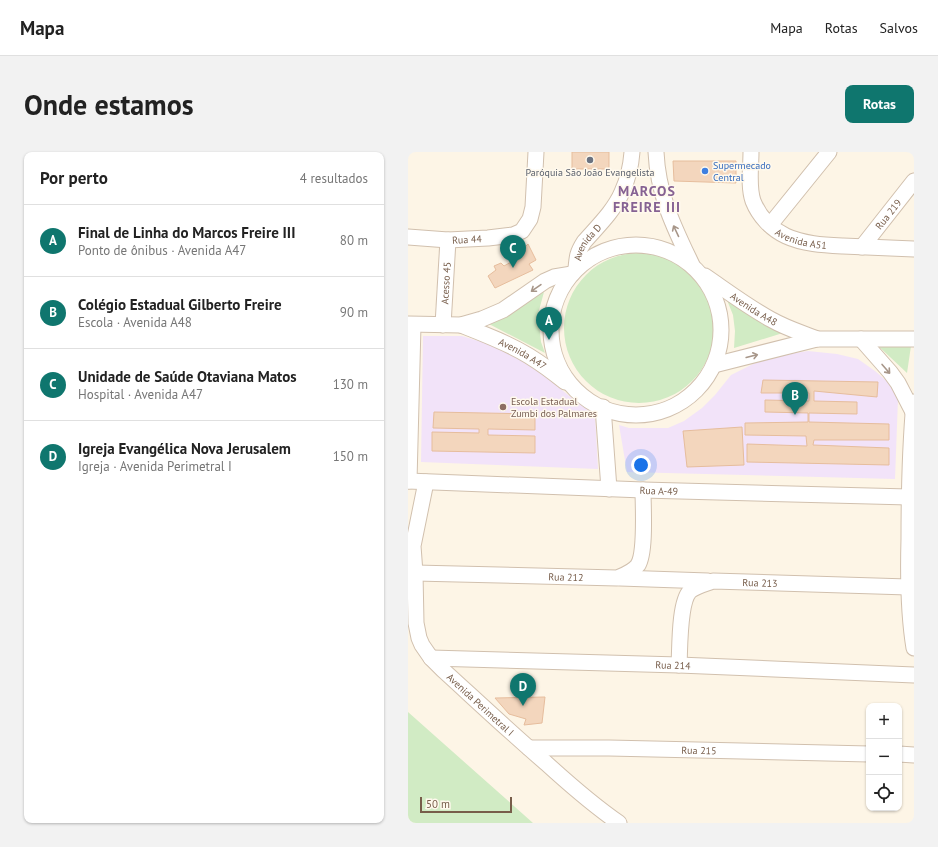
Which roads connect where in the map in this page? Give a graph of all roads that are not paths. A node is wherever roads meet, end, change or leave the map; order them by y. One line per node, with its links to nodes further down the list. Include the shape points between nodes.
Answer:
1 (536, 152): 9 (street, Rua 44, via 533,207 530,219 522,231 513,235)
2 (632, 152): 13 (street, Avenida D, via 622,192 611,210 584,242 577,255)
3 (656, 152): 12 (street, one-way to 3, via 665,203 656,164)
4 (751, 152): 7 (street, Avenida A51, via 750,180 753,200 760,214)
5 (829, 152): 7 (street)
6 (914, 181): 10 (street, Rua 219)
7 (770, 225): 10 (street, Avenida A51, via 786,236 807,243)
8 (408, 237): 9 (street, Rua 44)
9 (448, 240): 15 (street, Acesso 45)
10 (862, 247): 11 (street, Avenida A51)
11 (914, 249)
12 (695, 268): 13 (street, Avenida A48, via 680,256 665,250 634,244 602,251); 17 (street, Avenida A48, via 766,316); 20 (street, via 715,298 720,315 722,332)
13 (574, 272): 16 (street, Avenida A47, one-way to 16, via 540,284 503,310); 21 (street, via 562,287 556,302 552,334 560,366)
14 (410, 324): 15 (street, Avenida A47); 24 (street)
15 (443, 325): 16 (street, Avenida A47)
16 (461, 325): 21 (street, Avenida A47, via 528,356)
17 (817, 339): 18 (street, Avenida A48); 20 (street, Avenida A48, one-way to 17)
18 (861, 339): 19 (street, Avenida A48); 23 (street, one-way to 23, via 890,372)
19 (914, 339)
20 (714, 365): 22 (street, via 701,386 672,407 650,414 626,414)
21 (579, 392): 22 (street)
22 (602, 408): 26 (street)
23 (913, 412): 28 (street)
24 (408, 481): 25 (street, Rua A-49)
25 (426, 482): 26 (street, Rua A-49); 30 (street, Avenida Perimetral I)
26 (609, 489): 27 (street, Rua A-49)
27 (643, 490): 28 (street, Rua A-49); 32 (street, via 642,556 632,570)
28 (909, 497): 34 (street)
29 (408, 528): 30 (street, Avenida Perimetral I)
30 (413, 546): 31 (street, Avenida Perimetral I)
31 (415, 573): 32 (street, Rua 212); 36 (street, Avenida Perimetral I, via 417,631 422,645)
32 (617, 578): 33 (street, Rua 212)
33 (713, 581): 34 (street, Rua 213); 37 (street, Rua 213, via 695,588 689,593 683,605)
34 (908, 587): 35 (street)
35 (914, 648)
36 (431, 658): 37 (street, Rua 214); 39 (street, Avenida Perimetral I)
37 (679, 665): 38 (street, Rua 214)
38 (914, 675)
39 (529, 748): 40 (street, Rua 215); 43 (street, Avenida Perimetral I, via 577,791)
40 (866, 754)
41 (902, 754): 42 (street)
42 (914, 755)
43 (619, 823)

